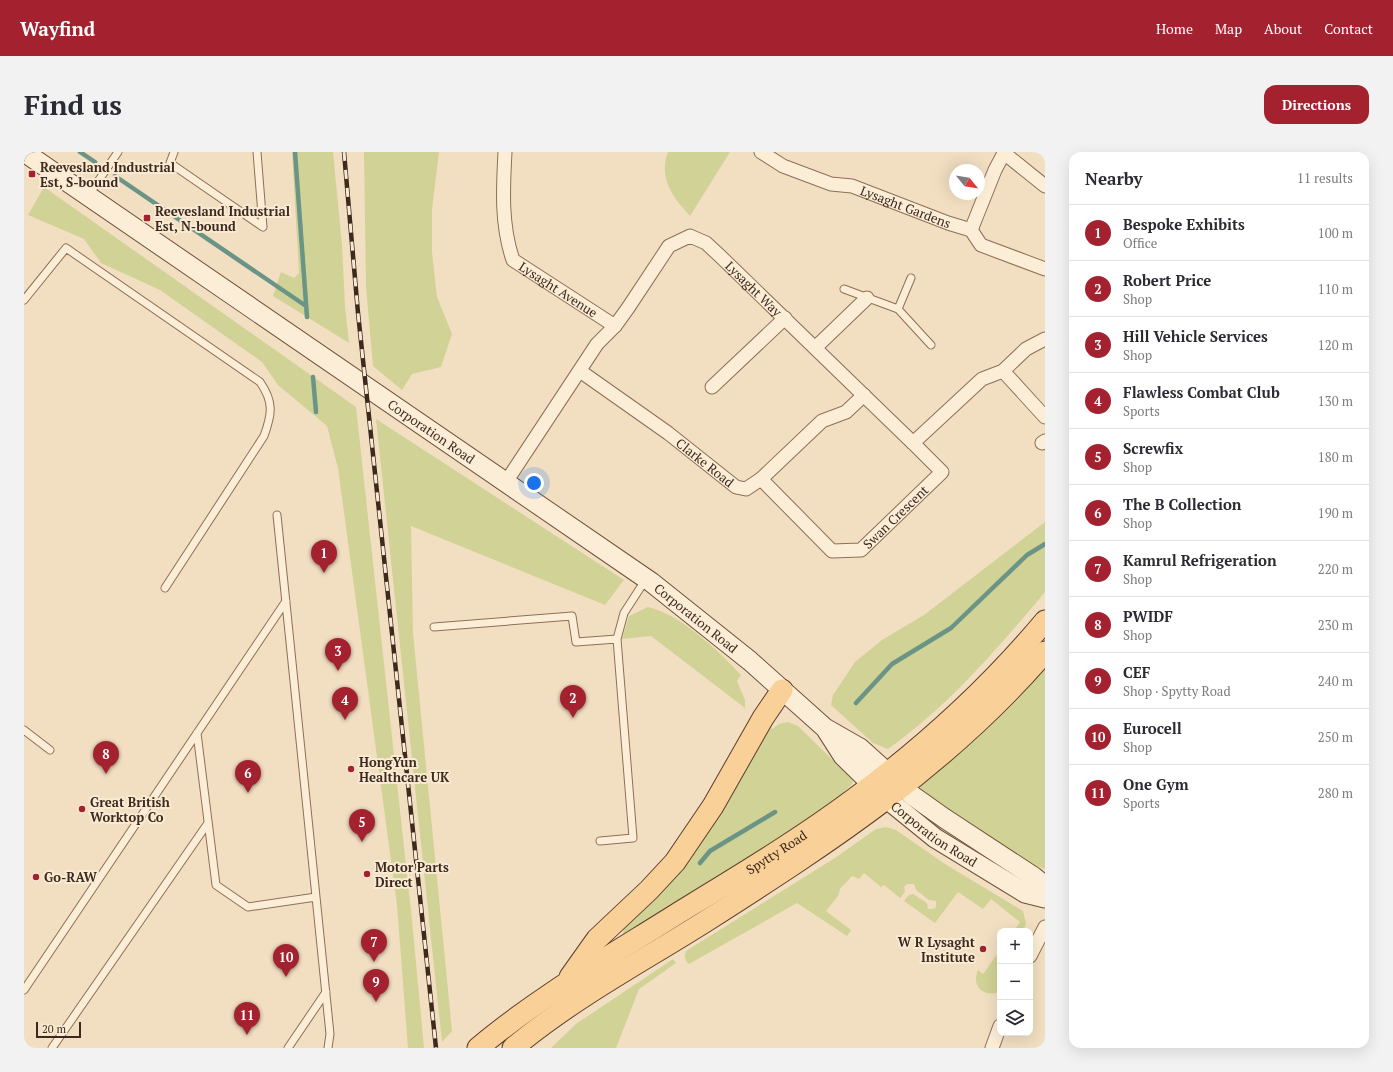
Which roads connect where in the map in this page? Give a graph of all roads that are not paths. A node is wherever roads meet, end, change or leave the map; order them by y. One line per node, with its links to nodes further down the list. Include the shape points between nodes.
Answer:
1 (24, 152): 8 (street, Corporation Road)
2 (118, 152): 8 (lane)
3 (174, 152): 4 (lane, via 170,163 263,227)
4 (258, 152)
5 (505, 152): 17 (street, Lysaght Avenue, via 502,201 512,260)
6 (761, 152): 9 (street, Lysaght Gardens, via 783,166 831,184 852,186)
7 (1045, 186): 9 (street, via 1004,153)
8 (88, 196): 28 (street, Corporation Road)
9 (971, 230): 10 (street, via 981,245)
10 (1045, 269)
11 (911, 278): 15 (lane)
12 (844, 289): 13 (lane)
13 (867, 298): 15 (lane); 20 (street)
14 (24, 300): 31 (lane, via 66,248 260,382 268,393 270,414 264,436)
15 (898, 308): 19 (lane)
16 (785, 318): 17 (street, Lysaght Way, via 706,243 690,236 669,246); 20 (street, Lysaght Way); 23 (street)
17 (615, 326): 21 (street, Lysaght Way, via 597,344)
18 (1045, 339): 22 (street, via 1026,349)
19 (931, 345)
20 (816, 347): 24 (street, Lysaght Way)
21 (580, 371): 27 (street, Clarke Road, via 668,433 736,487 746,489); 28 (street, Lysaght Way)
22 (1003, 371): 25 (street); 26 (street, via 982,379)
23 (712, 387)
24 (864, 395): 26 (street, Lysaght Way); 27 (street, Clarke Road, via 846,412 822,421)
25 (1045, 417)
26 (913, 443): 27 (street, Swan Crescent, via 942,472 861,550 832,551)
27 (761, 479)
28 (506, 482): 30 (street, Corporation Road)
29 (277, 516): 32 (lane)
30 (646, 578): 35 (lane, via 624,613); 37 (street, Corporation Road, via 696,616)
31 (165, 588)
32 (286, 601): 39 (lane); 46 (lane)
33 (1045, 620): 41 (main road, Spytty Road, via 1008,663 953,717)
34 (434, 627): 35 (lane, via 572,616 576,642)
35 (616, 638): 44 (lane, via 633,838)
36 (1045, 652): 42 (main road, Spytty Road, via 964,735)
37 (782, 690): 41 (street, Corporation Road, via 825,728 860,748); 50 (main road, via 763,718 713,806 674,862 649,890 597,939)
38 (24, 730): 40 (lane)
39 (197, 733): 43 (lane); 51 (lane)
40 (50, 750)
41 (880, 778): 42 (street, Corporation Road); 50 (main road, Spytty Road, via 782,849)
42 (895, 793): 45 (street, Corporation Road, via 944,818 1034,876); 47 (street, Corporation Road, via 935,838 1025,893); 58 (main road, Spytty Road, via 798,862 562,1011)
43 (208, 823): 46 (lane, via 216,885 248,907); 54 (lane)
44 (600, 841)
45 (1045, 886)
46 (316, 897): 52 (lane)
47 (1045, 898)
48 (1045, 927): 49 (street)
49 (1033, 950)
50 (564, 985): 57 (main road, Spytty Road, via 503,1027)
51 (24, 990)
52 (326, 992): 55 (lane); 56 (lane, via 330,1034)
53 (997, 1034): 59 (street)
54 (52, 1048)
55 (288, 1048)
56 (328, 1048)
57 (478, 1048)
58 (513, 1048)
59 (992, 1048)

